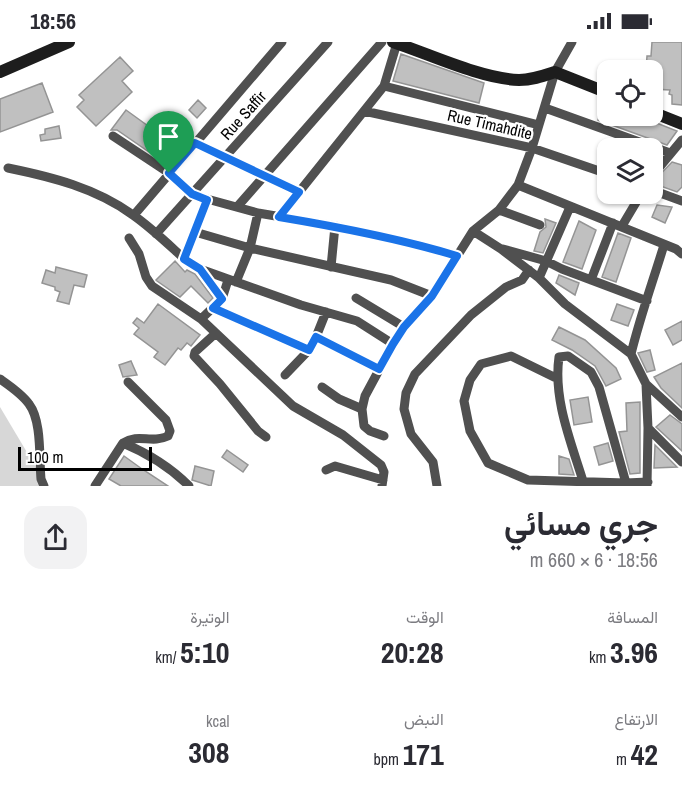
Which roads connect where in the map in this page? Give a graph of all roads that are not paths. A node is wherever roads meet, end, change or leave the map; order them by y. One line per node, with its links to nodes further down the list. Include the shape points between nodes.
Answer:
1 (69, 42): 7 (street)
2 (282, 42): 18 (street)
3 (328, 42): 21 (street, Rue Saffir)
4 (382, 42): 26 (street)
5 (572, 42): 8 (street)
6 (395, 43): 8 (street, via 501,78 536,79); 9 (street)
7 (0, 72)
8 (555, 72): 10 (street); 11 (street)
9 (384, 86): 12 (street); 15 (street)
10 (597, 89)
11 (545, 108): 15 (street); 20 (street)
12 (364, 111): 19 (street, Rue Timahdite); 28 (street)
13 (663, 116): 14 (street)
14 (682, 124)
15 (539, 125): 19 (street)
16 (113, 136): 25 (street)
17 (682, 140): 20 (street)
18 (195, 143): 21 (street); 25 (street)
19 (532, 148): 24 (street, Rue Timahdite); 27 (street)
20 (670, 153): 22 (street)
21 (225, 157): 26 (street); 29 (street, Rue Saffir)
22 (663, 162)
23 (8, 168): 38 (street, via 51,176 81,187)
24 (597, 170)
25 (169, 173): 29 (street); 38 (street)
26 (264, 176): 28 (street); 34 (street)
27 (519, 185): 35 (street); 36 (street)
28 (299, 192): 39 (street)
29 (192, 194): 31 (street); 45 (street, Rue Saffir)
30 (663, 194): 32 (street)
31 (207, 200): 34 (street); 44 (street)
32 (682, 201)
33 (633, 204): 41 (street)
34 (237, 207): 37 (street)
35 (570, 207): 41 (street); 53 (street)
36 (499, 210): 40 (street); 43 (street)
37 (258, 213): 39 (street); 48 (street)
38 (134, 215): 45 (street)
39 (279, 217): 42 (street)
40 (540, 225)
41 (617, 225): 47 (street); 58 (street)
42 (335, 226): 51 (street); 54 (street)
43 (473, 231): 49 (street); 51 (street)
44 (195, 232): 48 (street); 52 (street)
45 (156, 234): 52 (street)
46 (129, 238): 66 (street, via 152,286)
47 (664, 245): 50 (street); 63 (street)
48 (250, 248): 54 (street); 59 (street)
49 (501, 249): 53 (street); 56 (street)
50 (682, 254)
51 (457, 256): 60 (street)
52 (184, 259): 55 (street)
53 (546, 261): 57 (street); 58 (street)
54 (331, 267): 60 (street, via 391,280)
55 (200, 269): 59 (street); 62 (street)
56 (529, 270): 57 (street); 97 (street, via 522,280 506,287 471,315 415,375 406,393 404,409 411,434 432,462)
57 (539, 278): 72 (street, via 565,304)
58 (591, 280): 63 (street)
59 (232, 281): 62 (street); 65 (street)
60 (432, 296): 67 (street)
61 (356, 298): 67 (street)
62 (222, 299): 64 (street)
63 (647, 301): 72 (street)
64 (213, 308): 66 (street); 71 (street)
65 (326, 312): 69 (street); 70 (street, via 357,321)
66 (201, 319): 68 (street)
67 (404, 327): 70 (street)
68 (216, 333): 86 (street, via 194,356); 91 (street, via 293,406 343,435 381,465)
69 (316, 337): 71 (street); 73 (street)
70 (393, 344): 73 (street)
71 (309, 350): 74 (street)
72 (631, 354): 78 (street)
73 (379, 369): 82 (street)
74 (285, 375)
75 (556, 378): 90 (street); 90 (street, via 511,356 481,364 470,380 464,401 471,431 488,463 505,472 528,480); 92 (street, via 559,357 568,356 591,372 600,387)
76 (0, 379): 94 (street, via 30,405 38,428 40,479)
77 (128, 382): 87 (street, via 166,420 170,431 161,439 131,438)
78 (646, 384): 81 (street); 84 (street)
79 (322, 387): 82 (street)
80 (682, 401): 81 (street)
81 (672, 406): 83 (street)
82 (362, 409): 85 (street, via 364,426)
83 (682, 417)
84 (648, 428): 88 (street); 93 (street)
85 (384, 436)
86 (266, 437)
87 (123, 443): 95 (street); 96 (street, via 140,450)
88 (682, 462)
89 (326, 470): 91 (street, via 335,466)
90 (583, 481): 92 (street)
91 (383, 483)
92 (626, 483): 93 (street)
93 (647, 484)
94 (44, 486)
95 (95, 486)
96 (189, 486)
97 (438, 486)

